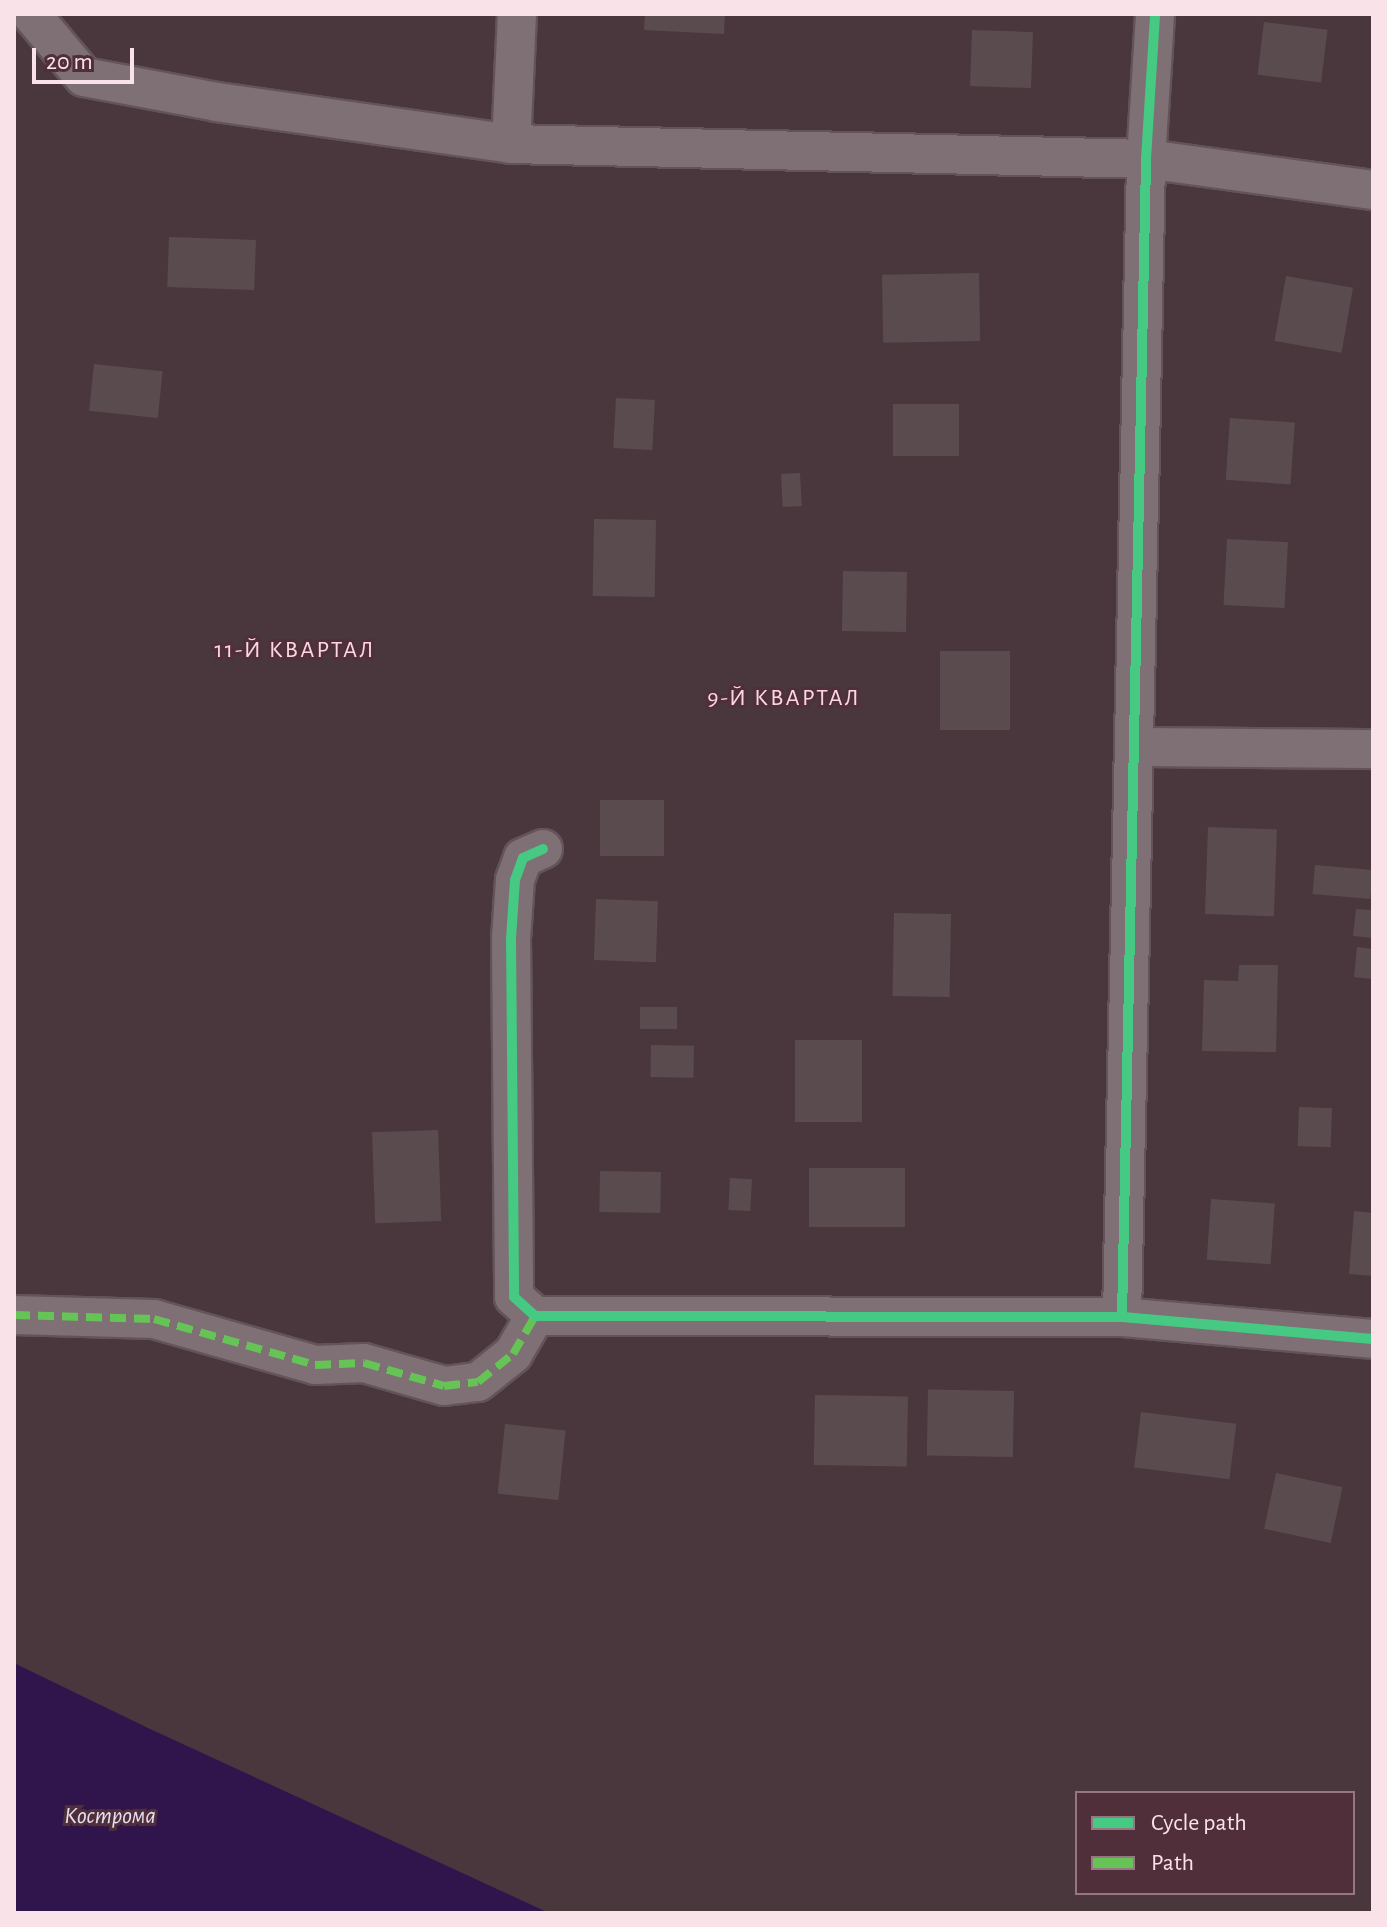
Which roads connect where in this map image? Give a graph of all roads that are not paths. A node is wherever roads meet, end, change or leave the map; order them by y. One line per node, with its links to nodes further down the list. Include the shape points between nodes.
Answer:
1 (31, 14): 4 (street, via 84,77 217,102)
2 (517, 14): 4 (street)
3 (1155, 14): 5 (street)
4 (511, 144): 5 (street)
5 (1146, 159): 6 (street); 7 (street)
6 (1373, 190)
7 (1134, 747): 8 (street); 12 (street)
8 (1373, 749)
9 (543, 849): 11 (street, via 523,858 515,880 511,938 514,1297)
10 (14, 1315): 11 (street, via 154,1319 315,1365 364,1363 444,1386 478,1382 513,1354)
11 (535, 1316): 12 (street)
12 (1122, 1317): 13 (street)
13 (1373, 1339)

